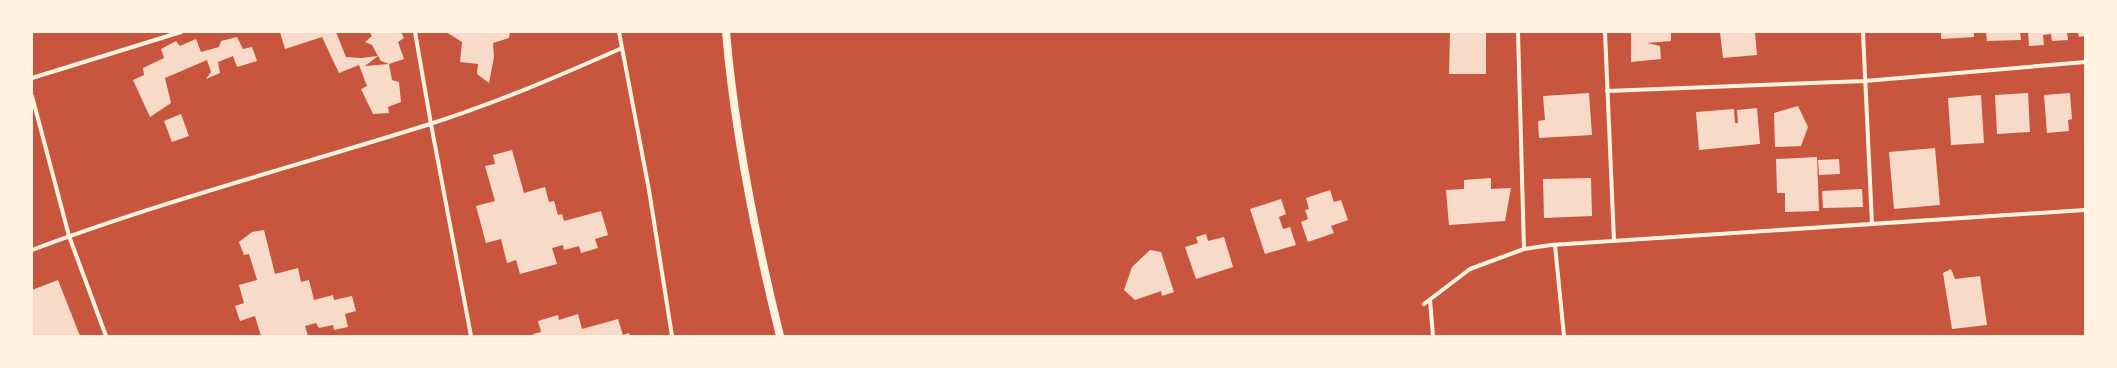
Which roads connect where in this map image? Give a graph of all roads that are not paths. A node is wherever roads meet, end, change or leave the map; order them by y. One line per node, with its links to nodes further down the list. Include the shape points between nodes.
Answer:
1 (181, 32): 10 (street)
2 (415, 32): 14 (street)
3 (619, 32): 8 (street)
4 (726, 32): 27 (main road, via 730,82 744,180)
5 (1518, 32): 20 (street)
6 (1605, 32): 12 (street)
7 (1863, 32): 11 (street)
8 (622, 48): 14 (street, via 523,91); 26 (street, via 649,190)
9 (2085, 62): 11 (street)
10 (32, 78)
11 (1865, 81): 12 (street); 16 (street)
12 (1608, 91): 18 (street)
13 (32, 96): 17 (street)
14 (431, 124): 17 (street, via 147,209); 25 (street)
15 (2085, 210): 16 (street)
16 (1872, 224): 18 (street)
17 (70, 236): 21 (street); 24 (street)
18 (1614, 241): 19 (street)
19 (1555, 245): 20 (street); 29 (street)
20 (1524, 249): 22 (street, via 1470,269)
21 (32, 250)
22 (1430, 300): 23 (street); 28 (street)
23 (1424, 304)
24 (106, 336)
25 (471, 336)
26 (672, 336)
27 (780, 336)
28 (1433, 336)
29 (1564, 336)

